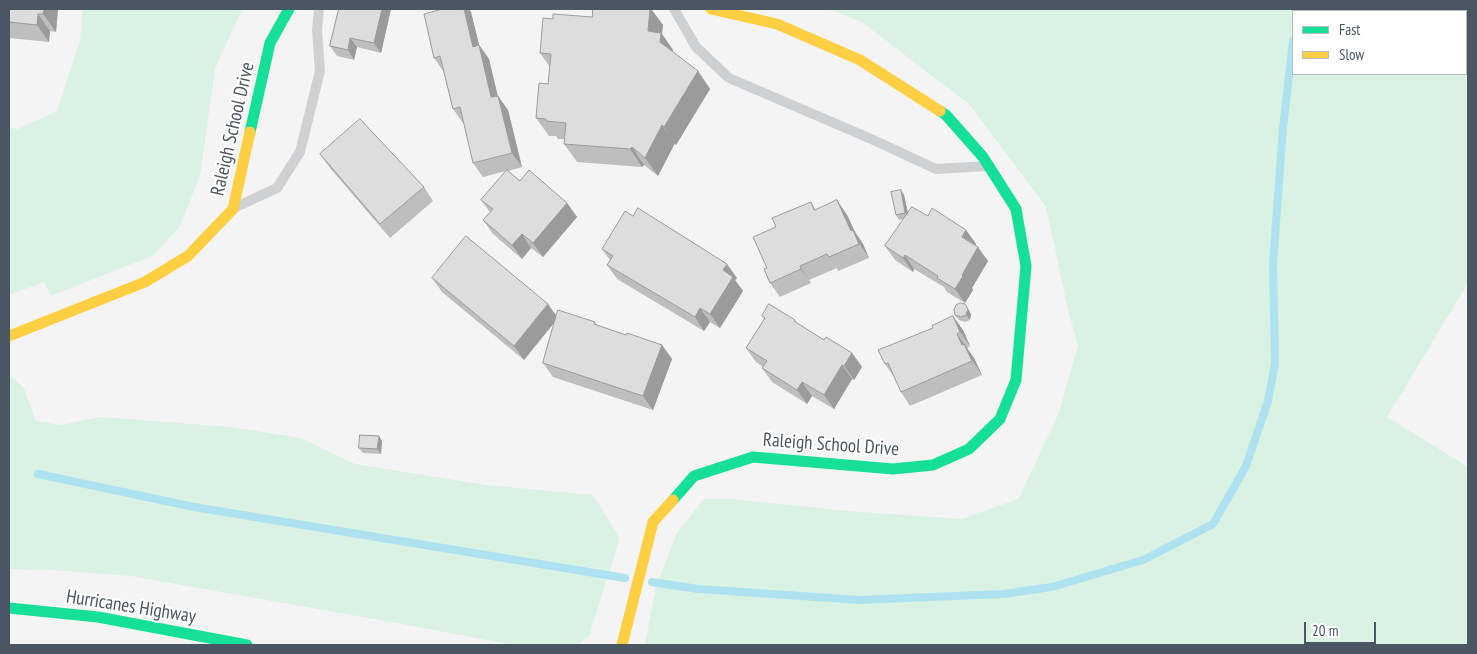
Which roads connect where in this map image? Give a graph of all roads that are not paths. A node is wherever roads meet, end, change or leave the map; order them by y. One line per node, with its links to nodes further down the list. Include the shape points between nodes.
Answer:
1 (289, 9): 6 (street, Raleigh School Drive, via 270,43)
2 (319, 9): 6 (lane, via 320,71 300,152 277,188)
3 (674, 9): 5 (lane, via 696,47 729,78 936,169)
4 (711, 9): 5 (street, Raleigh School Drive, via 777,24 860,60 946,115)
5 (988, 166): 12 (street, Raleigh School Drive, via 1016,209 1026,266 1016,380 1000,419 969,449 934,465 894,469 753,457 694,476 653,522)
6 (233, 209): 7 (street, Raleigh School Drive, via 188,256 145,282)
7 (9, 336)
8 (9, 608): 9 (street, Hurricanes Highway)
9 (56, 613): 10 (street); 11 (street, Hurricanes Highway)
10 (28, 620)
11 (247, 645)
12 (622, 645)

